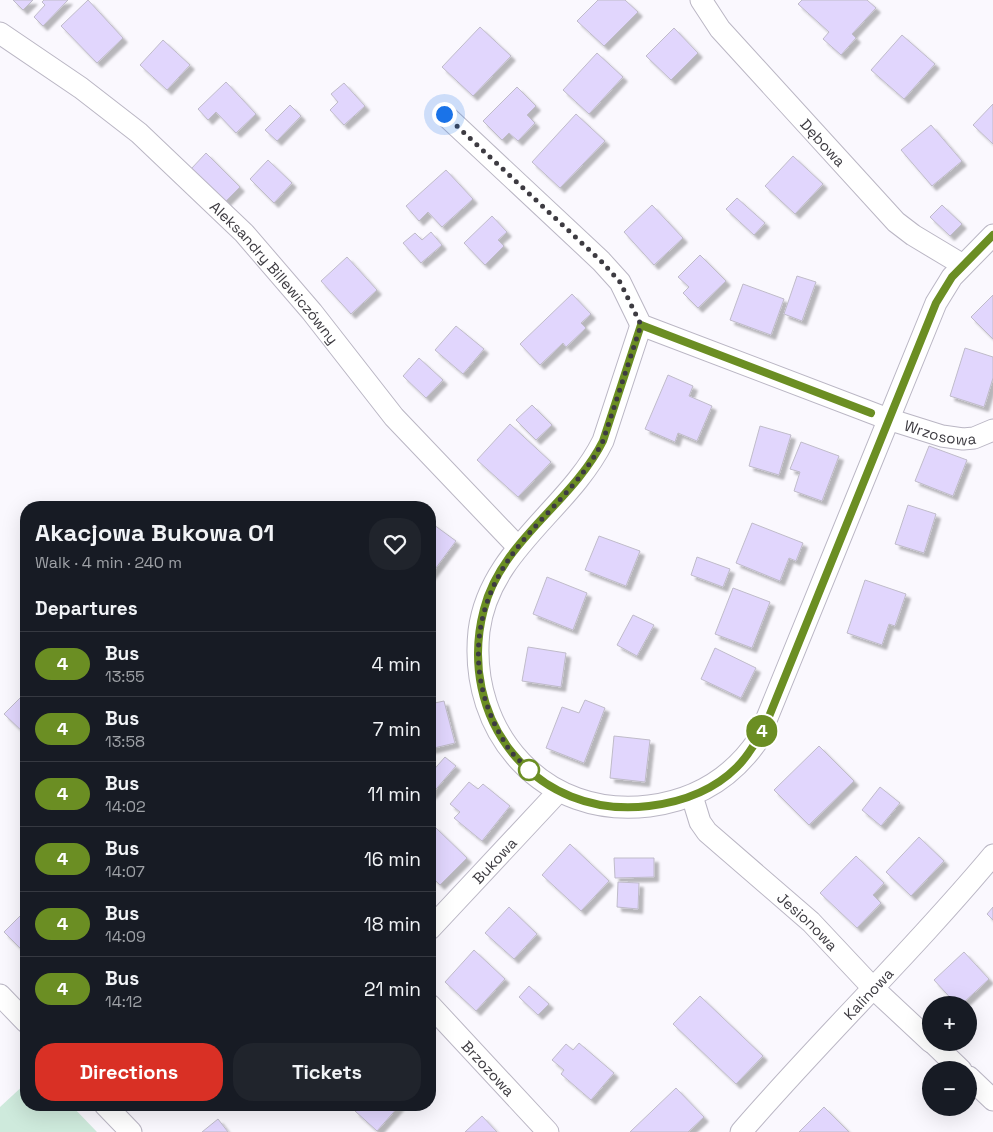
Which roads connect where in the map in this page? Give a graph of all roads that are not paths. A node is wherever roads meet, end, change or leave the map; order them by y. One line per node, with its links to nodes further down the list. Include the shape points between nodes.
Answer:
1 (701, 0): 5 (street, Dębowa, via 720,29 896,222)
2 (0, 33): 9 (street, Aleksandry Billewiczówny, via 81,88 138,133 244,233 312,312 394,417)
3 (444, 114): 6 (street, via 601,261 620,282)
4 (993, 235): 5 (street)
5 (963, 265): 7 (street, via 945,286 936,303)
6 (641, 325): 7 (street, Wrzosowa); 9 (street, via 603,441 594,459)
7 (888, 419): 8 (street, Wrzosowa, via 952,438 974,438); 11 (street, via 758,740 738,766)
8 (993, 430)
9 (518, 547): 10 (street, via 493,584 483,611 479,632 480,684 492,720 508,748)
10 (558, 792): 11 (street, via 582,802 625,808 659,805); 13 (street, Bukowa)
11 (692, 796): 14 (street, Jesionowa, via 700,822 707,832 811,922)
12 (993, 855): 14 (street, Kalinowa)
13 (436, 923)
14 (873, 988): 18 (street, Jesionowa); 26 (street, Kalinowa, via 794,1070)
15 (0, 994): 17 (street)
16 (436, 1011): 25 (street, Brzozowa)
17 (20, 1016)
18 (922, 1033)
19 (941, 1051): 20 (street, Jesionowa)
20 (952, 1061)
21 (977, 1085): 22 (street)
22 (993, 1100)
23 (111, 1111): 24 (street)
24 (131, 1132)
25 (548, 1132)
26 (741, 1132)

